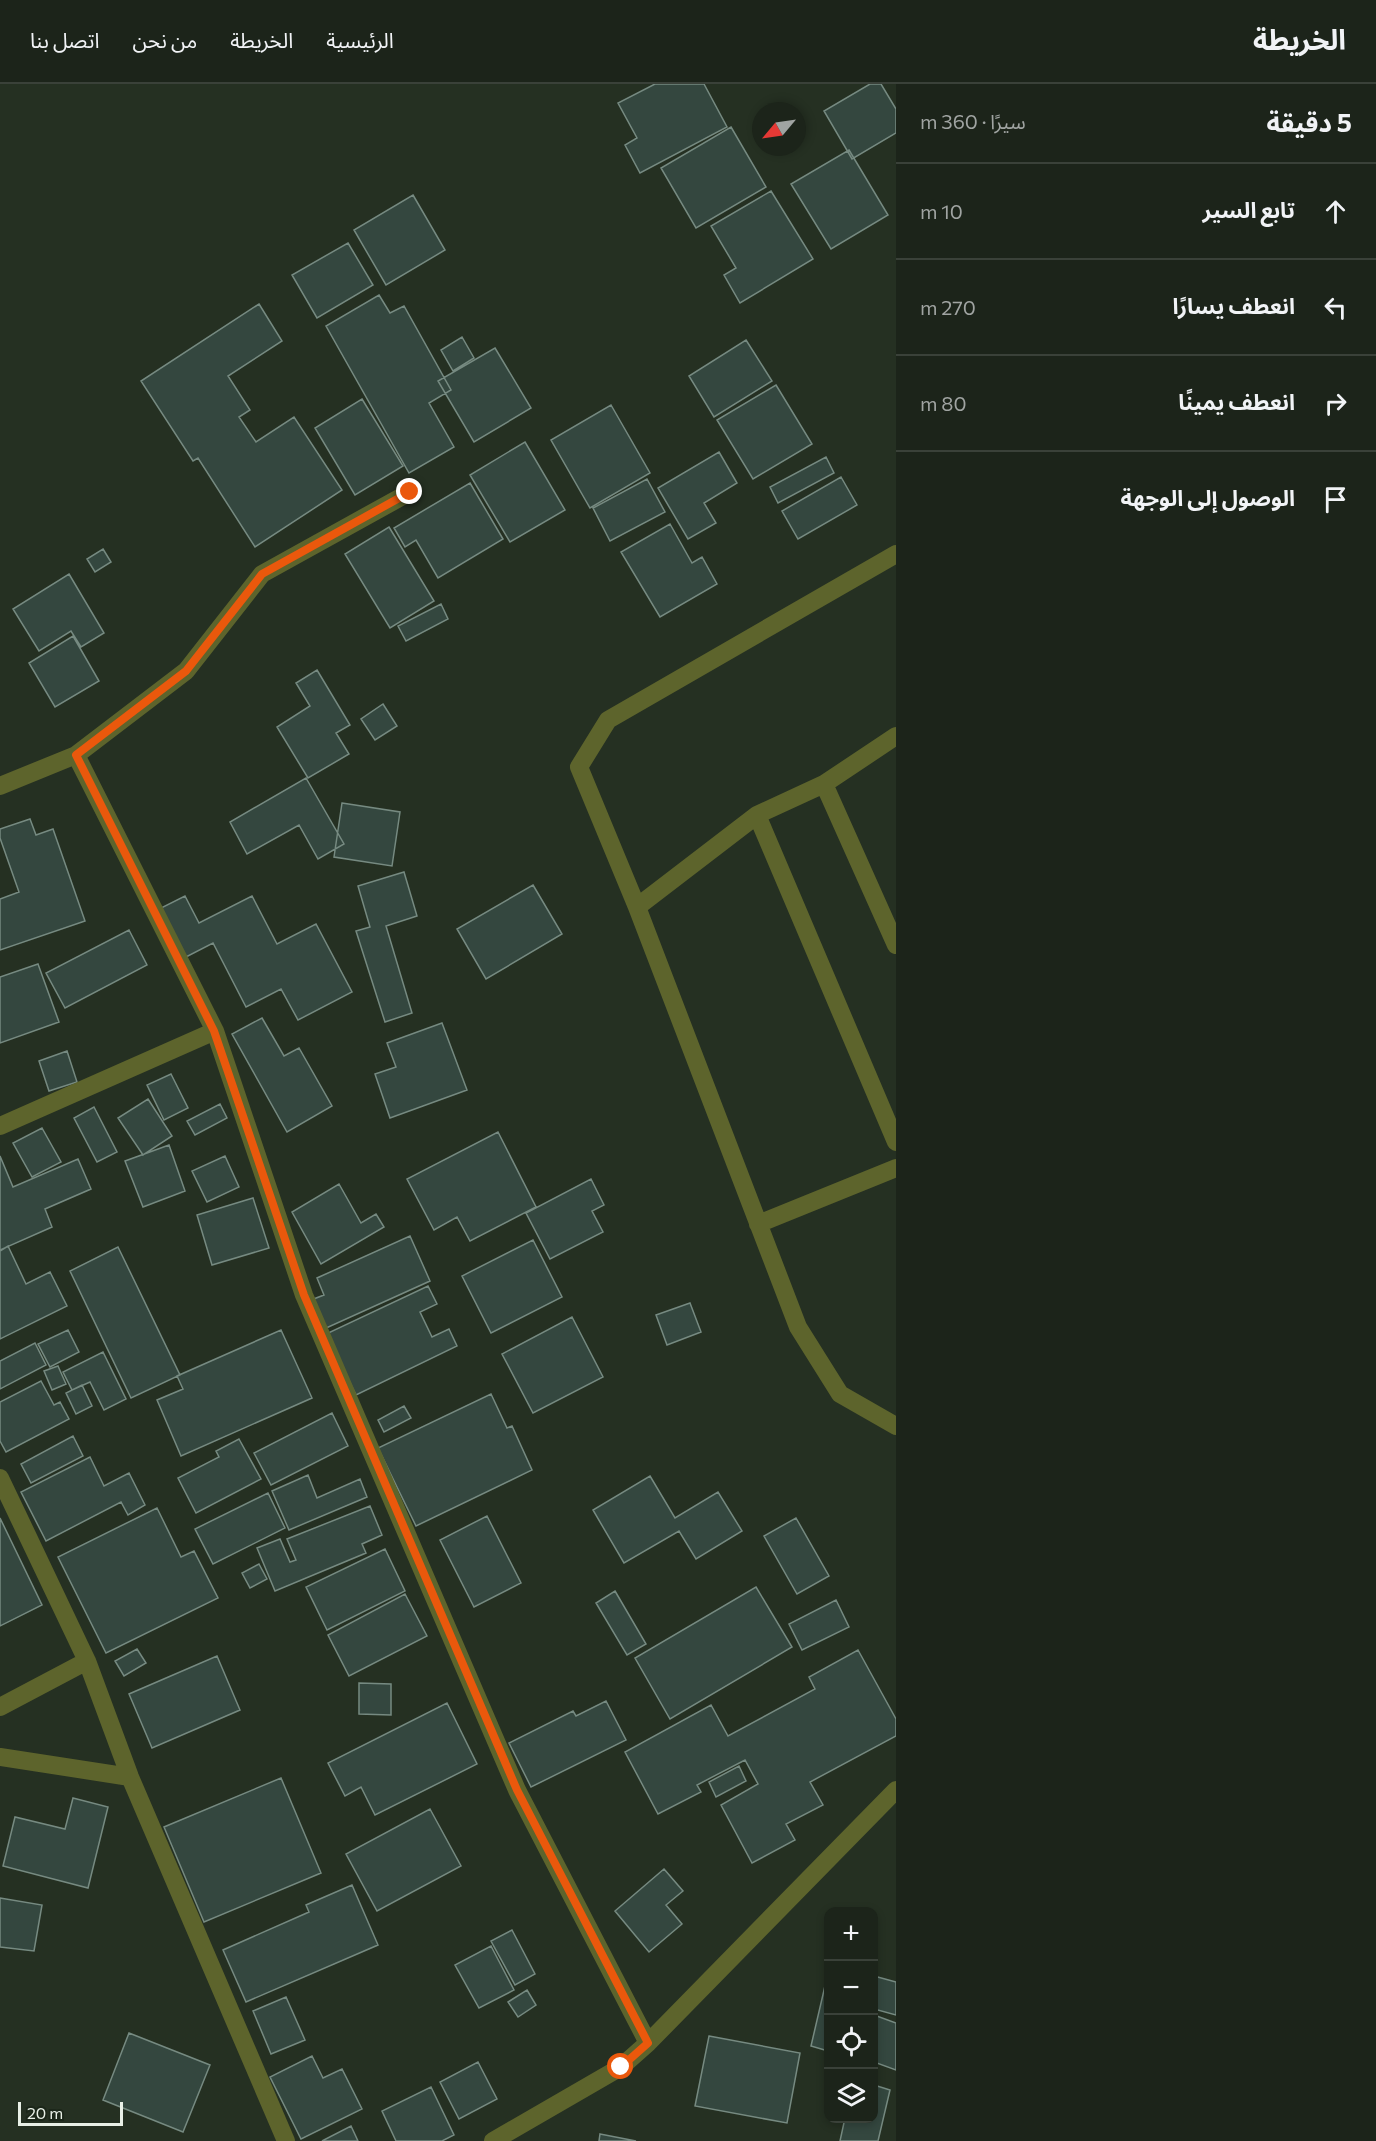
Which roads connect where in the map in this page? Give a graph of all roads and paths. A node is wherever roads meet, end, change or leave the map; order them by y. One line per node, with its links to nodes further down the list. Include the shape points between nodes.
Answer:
1 (410, 492): 4 (street, via 262,574 186,671)
2 (896, 554): 8 (street, via 608,720 579,767)
3 (896, 736): 5 (street)
4 (76, 755): 6 (street); 10 (street)
5 (824, 784): 7 (street); 9 (street)
6 (0, 786)
7 (757, 815): 8 (street); 12 (street)
8 (637, 907): 14 (street)
9 (896, 945)
10 (214, 1031): 11 (street); 22 (street, via 309,1306 517,1790)
11 (0, 1126)
12 (896, 1142)
13 (896, 1168): 14 (street)
14 (758, 1224): 15 (street, via 798,1327 840,1394)
15 (896, 1426)
16 (0, 1478): 17 (street)
17 (87, 1661): 18 (street); 20 (street)
18 (0, 1707)
19 (0, 1757): 20 (street)
20 (130, 1777): 23 (street)
21 (896, 1790): 22 (street)
22 (648, 2043): 24 (street, via 621,2067)
23 (286, 2141)
24 (494, 2141)

